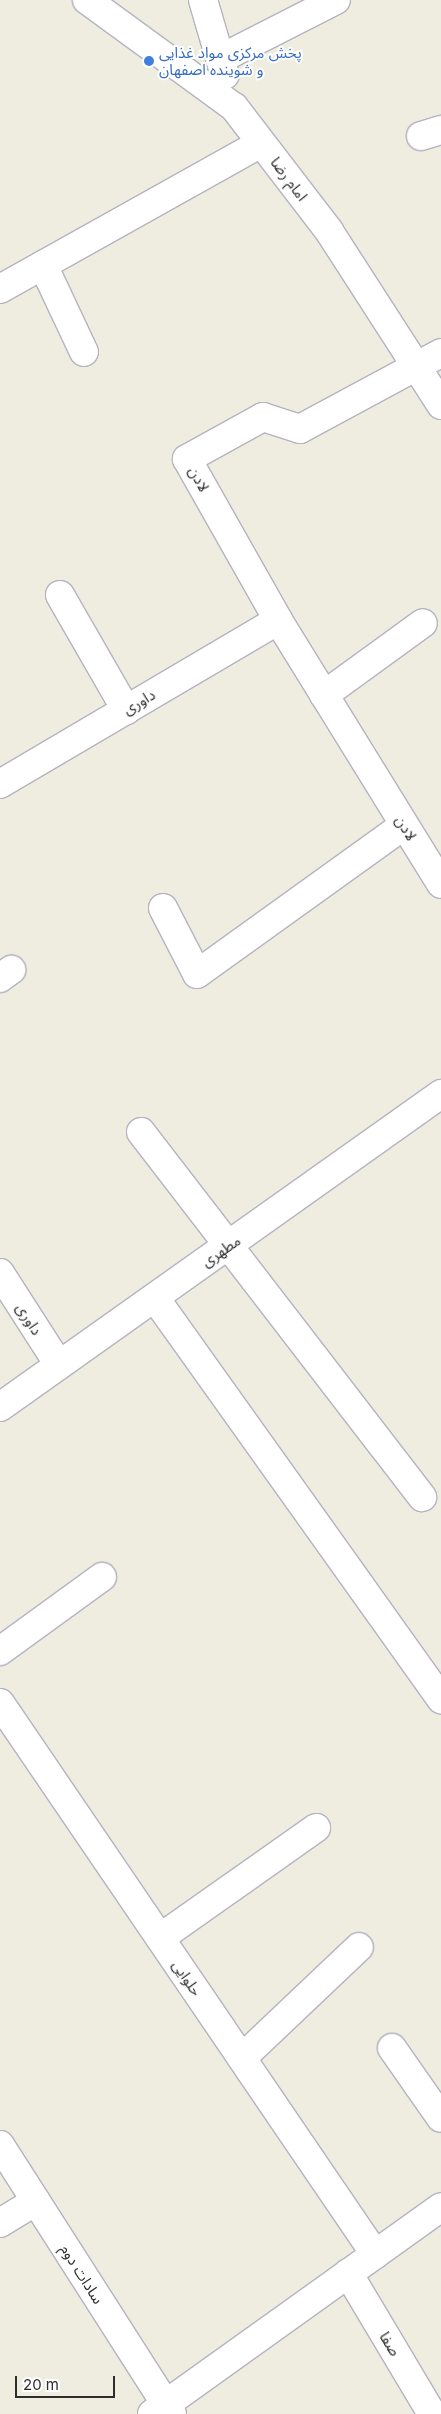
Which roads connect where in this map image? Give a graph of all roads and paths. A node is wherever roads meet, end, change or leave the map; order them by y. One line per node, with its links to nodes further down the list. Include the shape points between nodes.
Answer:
1 (87, 0): 5 (street, امام رضا)
2 (203, 0): 4 (street)
3 (336, 0): 4 (street)
4 (220, 59): 5 (street)
5 (234, 107): 6 (street, امام رضا)
6 (261, 143): 7 (street); 11 (street, امام رضا, via 329,231)
7 (43, 265): 8 (street); 9 (street)
8 (0, 289)
9 (84, 352)
10 (441, 353): 11 (street)
11 (416, 368): 12 (street, امام رضا); 14 (street, لادن, via 300,430 263,416 187,459)
12 (441, 405)
13 (60, 595): 17 (street)
14 (278, 620): 16 (street, لادن); 17 (street, داوری)
15 (423, 623): 16 (street)
16 (324, 695): 19 (street, لادن)
17 (126, 710): 18 (street, داوری)
18 (2, 779)
19 (404, 825): 20 (street, لادن); 21 (street, via 197,974)
20 (441, 884)
21 (162, 908)
22 (441, 1094): 24 (street, مطهری)
23 (141, 1132): 24 (street)
24 (226, 1247): 26 (street, مطهری); 29 (street)
25 (0, 1273): 27 (street, داوری)
26 (154, 1298): 27 (street, مطهری); 32 (street)
27 (59, 1365): 28 (street, مطهری)
28 (0, 1407)
29 (422, 1497)
30 (102, 1577): 31 (street)
31 (0, 1651)
32 (441, 1699)
33 (0, 1703): 35 (street, حلوایی)
34 (316, 1828): 35 (street)
35 (160, 1938): 38 (street, حلوایی)
36 (359, 1947): 38 (street)
37 (392, 2048): 39 (street)
38 (242, 2058): 44 (street, حلوایی)
39 (441, 2118)
40 (0, 2145): 41 (street, سادات دوم)
41 (36, 2201): 43 (street); 46 (street, سادات دوم)
42 (441, 2207): 44 (street)
43 (0, 2223)
44 (375, 2254): 45 (street)
45 (348, 2273): 46 (street); 47 (street, صفا)
46 (163, 2411)
47 (432, 2414)

